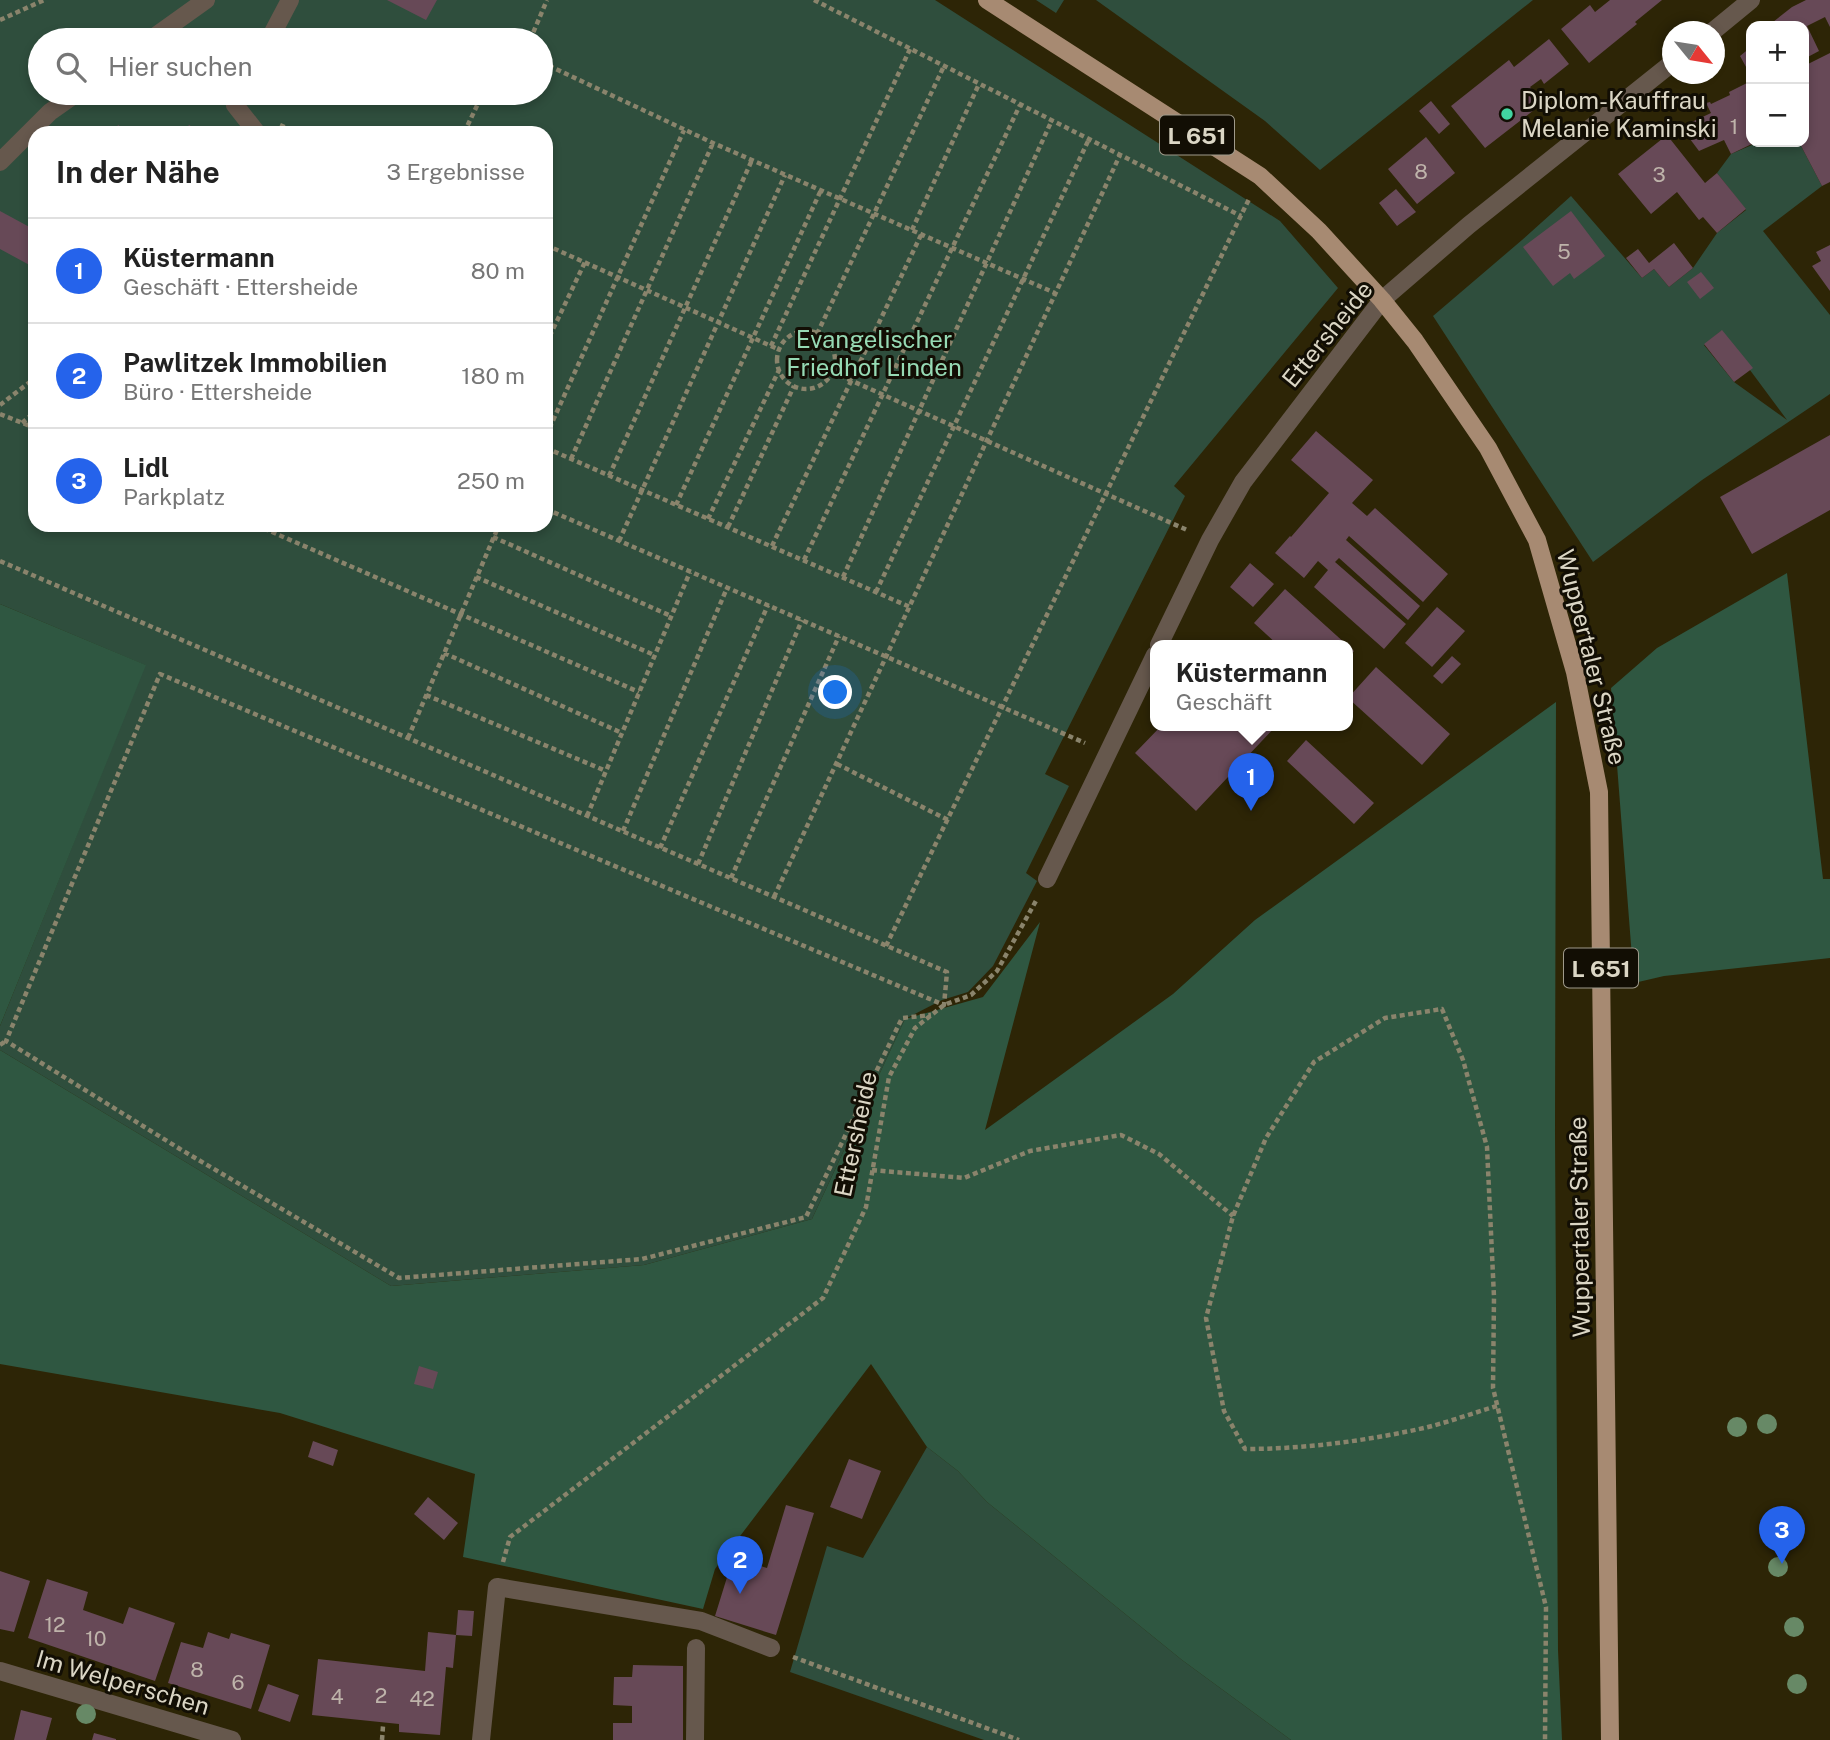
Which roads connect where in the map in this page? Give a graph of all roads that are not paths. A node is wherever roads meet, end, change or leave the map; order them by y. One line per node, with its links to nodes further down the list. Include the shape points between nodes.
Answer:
1 (206, 0): 6 (street)
2 (290, 0): 7 (street)
3 (987, 0): 15 (main road, Wuppertaler Straße / L 651, via 1260,176 1319,230)
4 (1751, 0): 5 (street)
5 (1725, 21)
6 (167, 28)
7 (275, 28)
8 (1662, 71): 15 (street, Ettersheide)
9 (61, 105): 11 (street)
10 (235, 105): 12 (street)
11 (37, 126)
12 (252, 126)
13 (28, 135): 14 (street)
14 (0, 162)
15 (1382, 300): 16 (street, Ettersheide, via 1243,482); 25 (main road, Wuppertaler Straße / L 651, via 1488,448 1537,540 1575,672 1599,792)
16 (1161, 640)
17 (1150, 665): 18 (street)
18 (1048, 879)
19 (696, 1648): 24 (street)
20 (771, 1648): 23 (street, via 701,1621 497,1587)
21 (0, 1671): 22 (street, Im Welperschen)
22 (232, 1740)
23 (481, 1740)
24 (695, 1740)
25 (1610, 1740)

